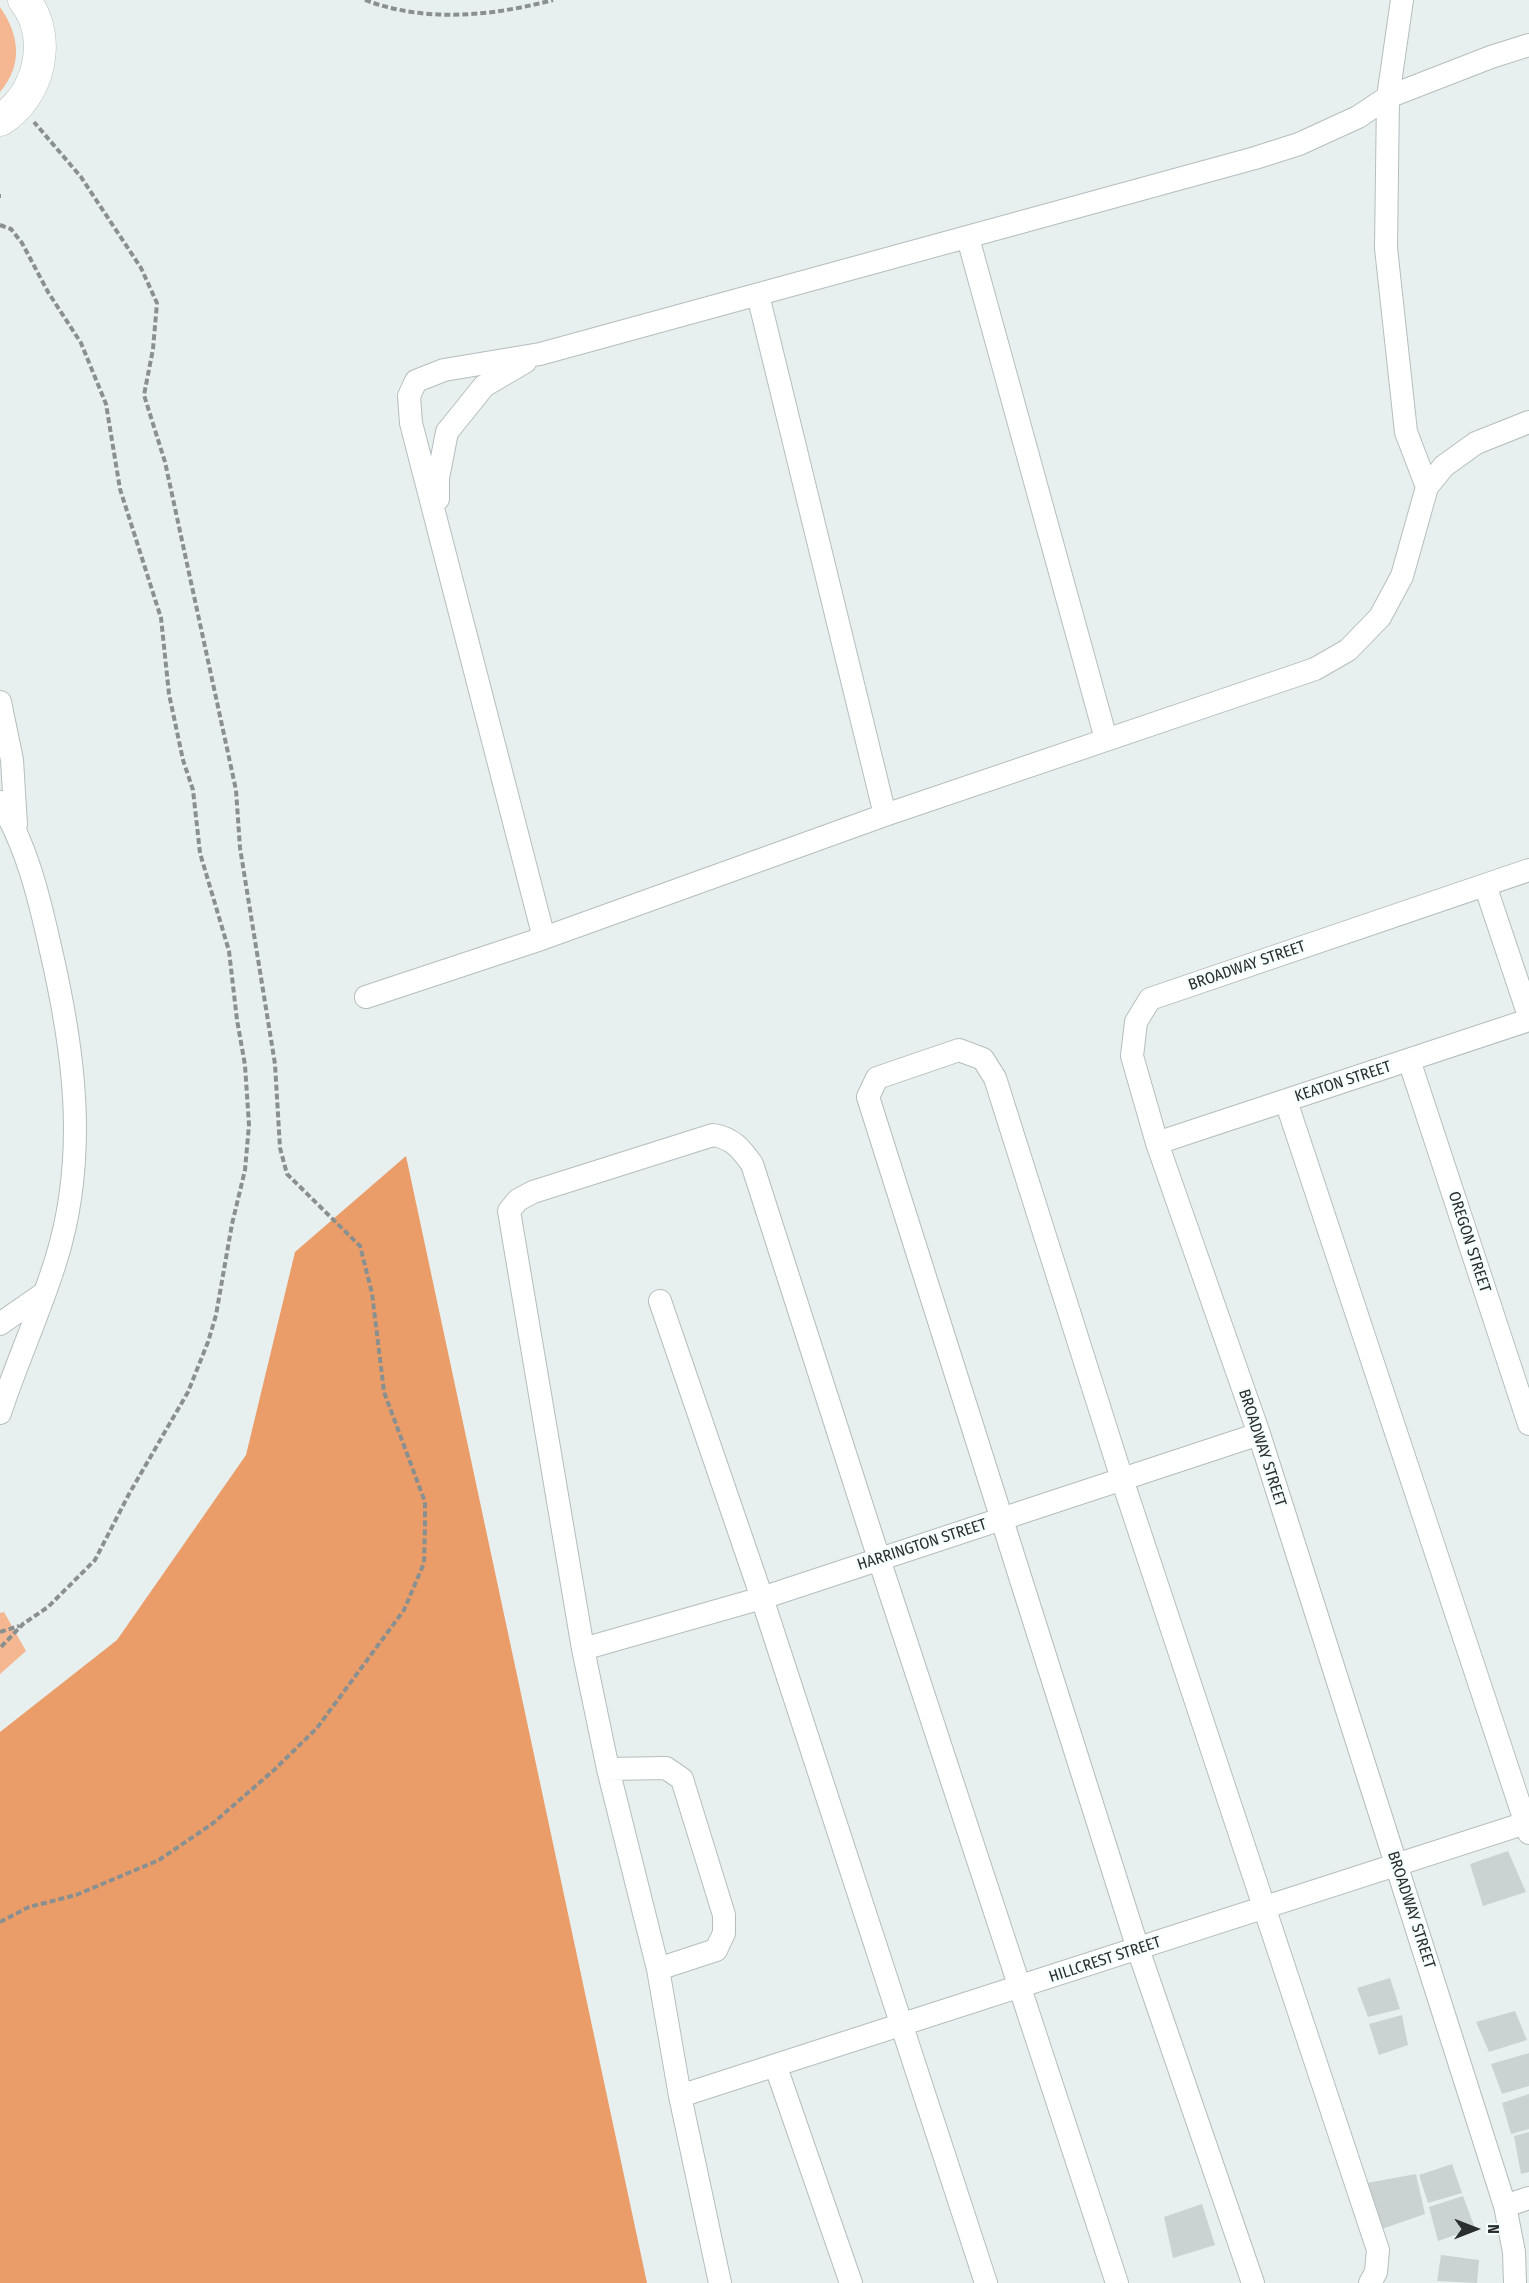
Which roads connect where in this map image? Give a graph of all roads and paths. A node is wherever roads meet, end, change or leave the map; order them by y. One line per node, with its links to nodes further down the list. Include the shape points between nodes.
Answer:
1 (24, 0): 7 (street, via 36,23 40,45 35,77)
2 (365, 0): 3 (path, via 447,15 487,14)
3 (553, 0)
4 (1402, 0): 6 (street)
5 (1529, 45): 6 (street)
6 (1388, 97): 9 (street, via 1358,117 1288,147); 13 (street, via 1386,248 1406,432)
7 (9, 113): 46 (path, via 81,177 141,268 157,303 144,395 165,462 236,790 240,848 275,1064 280,1148 287,1174 360,1246 372,1293 384,1392 425,1502 425,1525 424,1563 404,1610 317,1728 273,1770 212,1824 159,1860)
8 (0, 225): 38 (path, via 11,230 22,243 81,343 106,404 120,489 161,618 169,694 193,790 200,853 229,951 249,1125 245,1170 216,1315 188,1392 95,1560 48,1607)
9 (968, 238): 10 (street); 16 (street)
10 (758, 295): 11 (street); 18 (street)
11 (540, 354): 14 (street, via 484,386 447,432 438,478); 14 (street, via 444,370 416,381 409,396 411,423)
12 (1529, 422): 13 (street, via 1457,455)
13 (1427, 487): 16 (street, via 1402,576 1380,617 1348,650 1315,669)
14 (439, 528): 22 (street)
15 (0, 702): 19 (street, via 12,760)
16 (1106, 739): 18 (street)
17 (0, 802): 19 (street)
18 (885, 815): 22 (street)
19 (17, 830): 28 (street, via 37,891 61,992 76,1088 70,1196 56,1259)
20 (1529, 870): 21 (street, BROADWAY STREET)
21 (1485, 885): 24 (street); 27 (street, BROADWAY STREET, via 1150,999 1137,1022 1132,1056)
22 (544, 938): 23 (street)
23 (366, 997)
24 (1529, 1018): 25 (street, KEATON STREET)
25 (1409, 1060): 26 (street, KEATON STREET); 32 (street, OREGON STREET)
26 (1286, 1101): 27 (street, KEATON STREET); 43 (street)
27 (1157, 1143): 33 (street, BROADWAY STREET)
28 (43, 1294): 30 (street); 31 (street)
29 (660, 1302): 37 (street)
30 (0, 1324)
31 (0, 1413)
32 (1529, 1424)
33 (1259, 1434): 34 (street, HARRINGTON STREET); 44 (street, BROADWAY STREET)
34 (1122, 1479): 35 (street, HARRINGTON STREET); 35 (street, via 996,1078 984,1059 959,1050 896,1070 877,1078 868,1097); 45 (street)
35 (1003, 1519): 36 (street, HARRINGTON STREET); 47 (street)
36 (879, 1559): 37 (street, HARRINGTON STREET); 41 (street, via 752,1164 737,1144 713,1135 533,1191 509,1211); 49 (street)
37 (762, 1598): 41 (street, HARRINGTON STREET); 50 (street)
38 (23, 1624): 39 (path); 40 (path)
39 (0, 1632)
40 (0, 1647)
41 (583, 1649): 42 (street)
42 (608, 1769): 48 (street); 48 (street, via 666,1768 682,1779 724,1915 724,1933 716,1950)
43 (1528, 1826): 44 (street, HILLCREST STREET)
44 (1396, 1865): 45 (street, HILLCREST STREET); 54 (street, BROADWAY STREET)
45 (1263, 1908): 47 (street, HILLCREST STREET); 60 (street, via 1378,2250 1376,2272)
46 (0, 1922)
47 (1138, 1949): 49 (street, HILLCREST STREET); 59 (street)
48 (658, 1969): 52 (street)
49 (1019, 1988): 50 (street, HILLCREST STREET); 58 (street)
50 (903, 2025): 51 (street, HILLCREST STREET); 57 (street)
51 (776, 2067): 52 (street, HILLCREST STREET); 56 (street)
52 (680, 2096): 55 (street)
53 (1529, 2198): 54 (street)
54 (1505, 2206): 61 (street, BROADWAY STREET, via 1514,2252)
55 (720, 2283)
56 (851, 2283)
57 (986, 2283)
58 (1117, 2283)
59 (1253, 2283)
60 (1370, 2283)
61 (1515, 2283)

